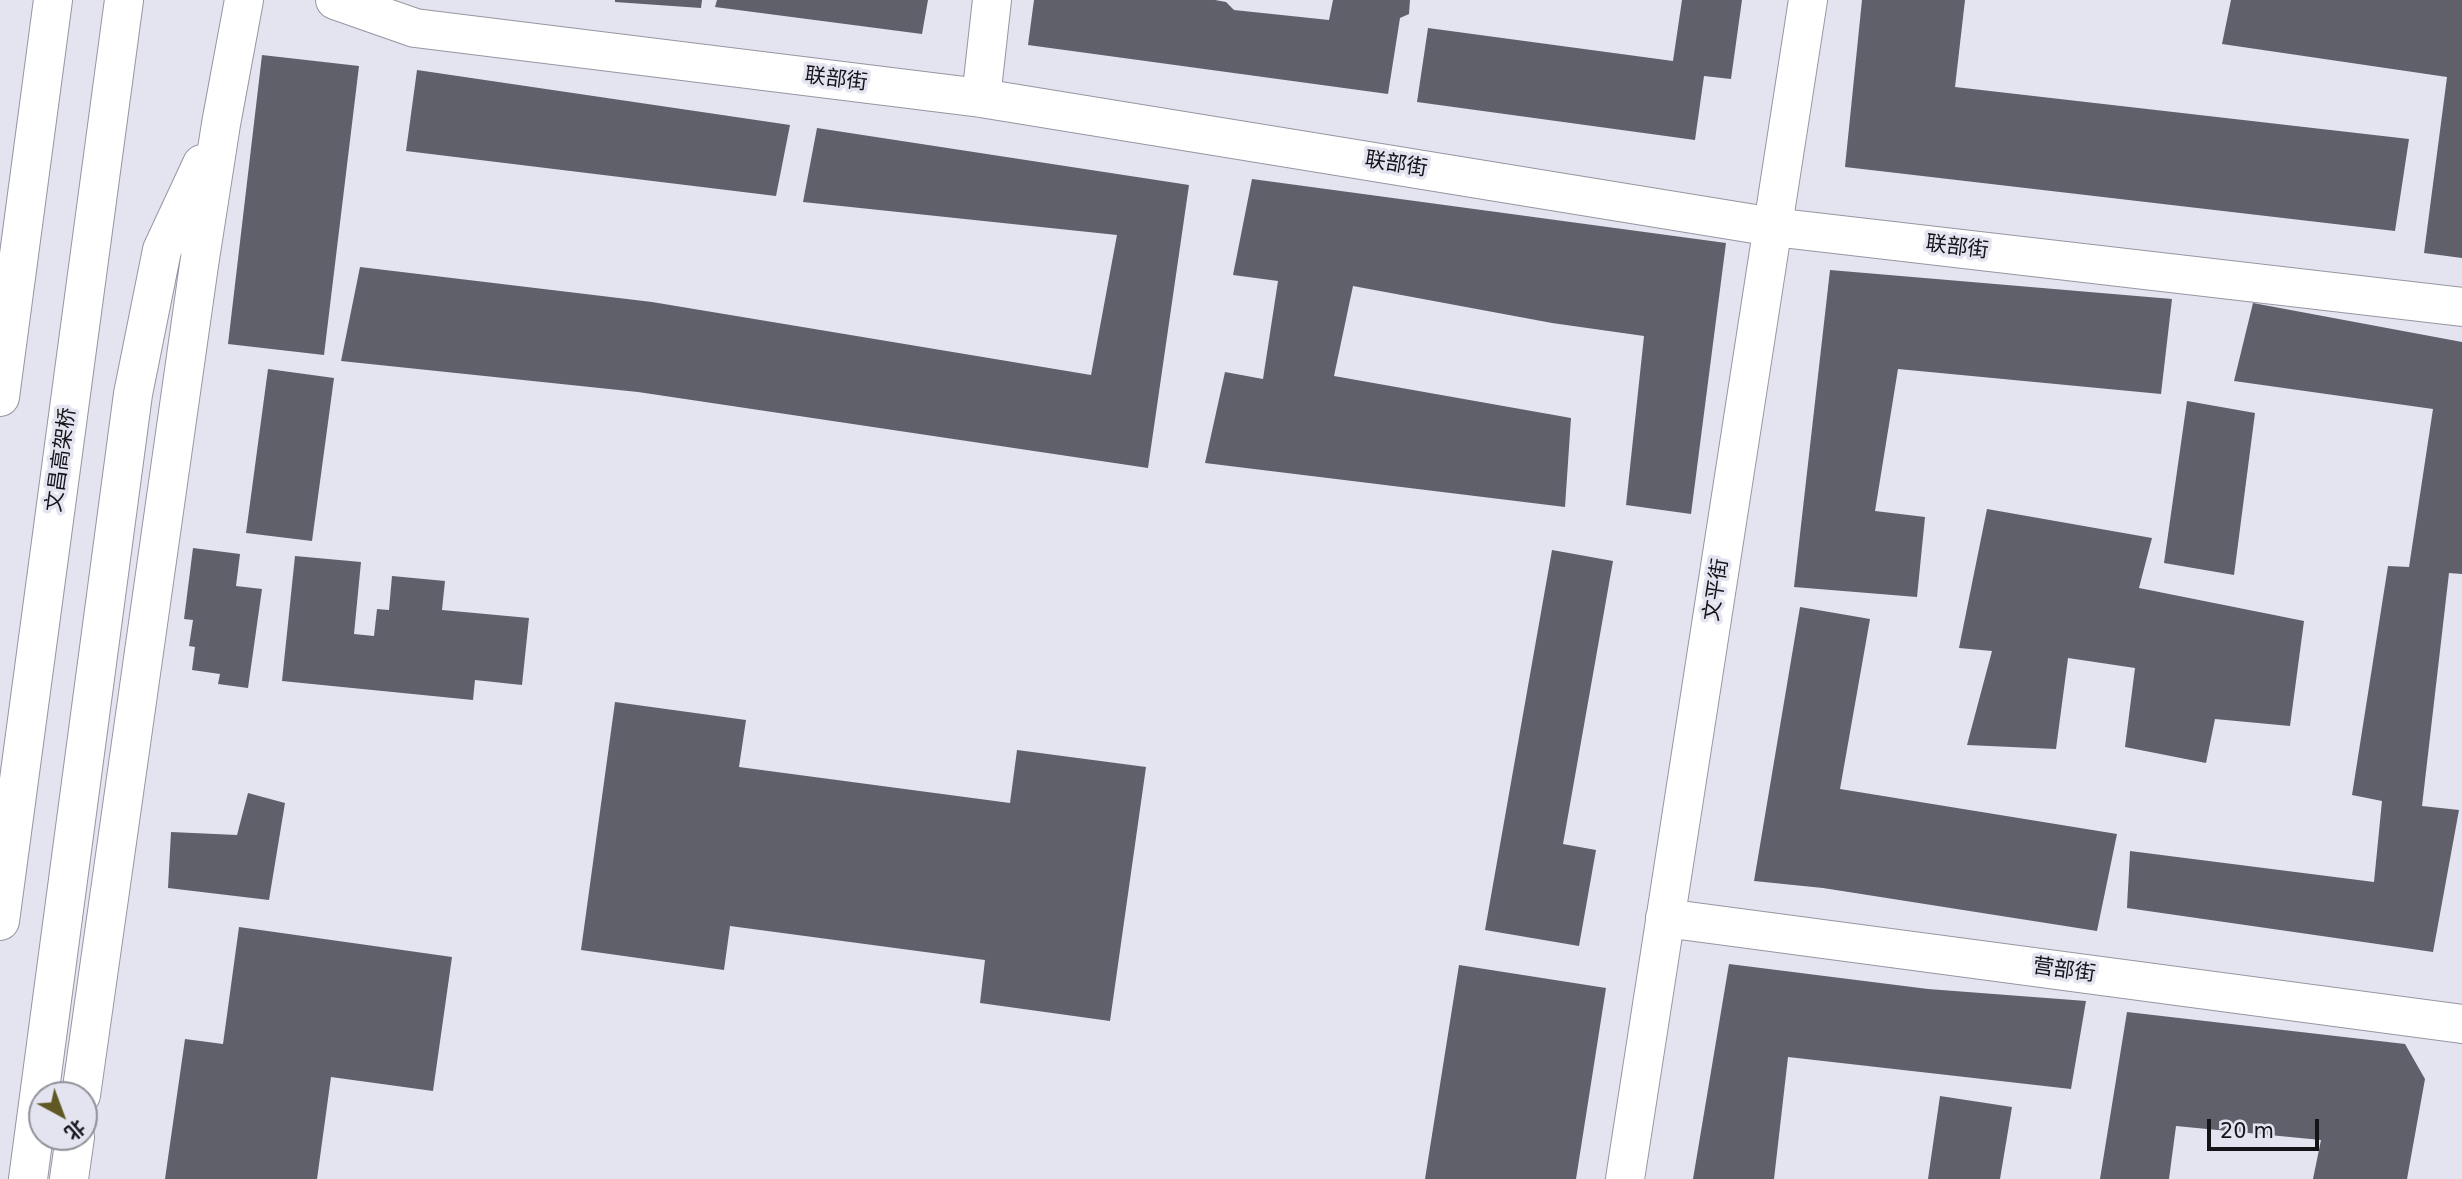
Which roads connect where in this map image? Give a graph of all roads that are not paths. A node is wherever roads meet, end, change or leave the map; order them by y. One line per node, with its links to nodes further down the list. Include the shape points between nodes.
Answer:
1 (52, 0): 11 (main road)
2 (124, 0): 13 (main road, 文昌高架桥)
3 (244, 0): 8 (main road)
4 (335, 0): 7 (main road, 联部街, via 415,28)
5 (992, 0): 7 (main road)
6 (1808, 0): 9 (main road, 文平街)
7 (981, 98): 9 (main road, 联部街)
8 (221, 124): 15 (main road); 17 (main road, via 162,250 132,394)
9 (1773, 227): 10 (main road, 联部街); 12 (main road, 文平街)
10 (2462, 307)
11 (0, 397)
12 (1665, 918): 14 (main road, 营部街); 19 (main road, 文平街)
13 (0, 921)
14 (2462, 1024)
15 (83, 1081)
16 (73, 1151): 18 (main road)
17 (28, 1179)
18 (69, 1179)
19 (1625, 1179)

